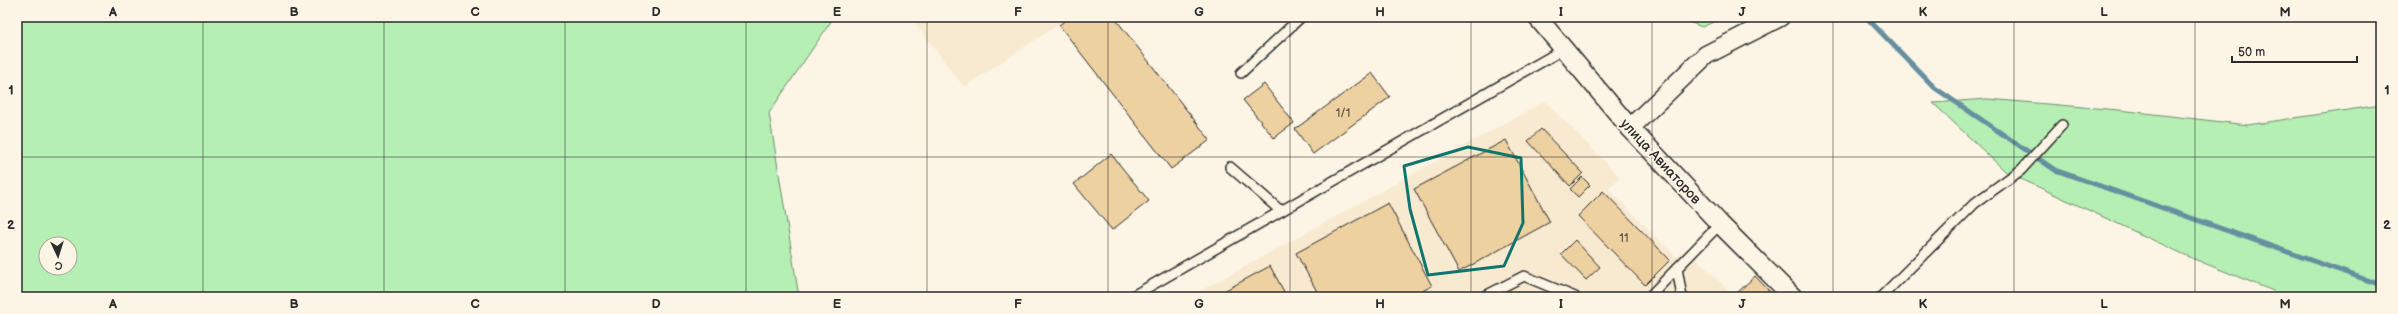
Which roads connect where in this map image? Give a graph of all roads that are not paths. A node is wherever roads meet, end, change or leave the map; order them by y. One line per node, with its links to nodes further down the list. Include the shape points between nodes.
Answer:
1 (1300, 17): 5 (lane)
2 (1537, 17): 4 (street, улица Авиаторов)
3 (1780, 17): 7 (street, via 1706,55)
4 (1564, 49): 7 (street, улица Авиаторов); 9 (lane)
5 (1241, 73)
6 (2062, 125): 18 (lane, via 2020,170 1975,202)
7 (1630, 128): 10 (street, улица Авиаторов)
8 (1230, 166): 9 (lane)
9 (1281, 211): 12 (lane)
10 (1720, 224): 11 (lane); 17 (street, улица Авиаторов)
11 (1677, 268): 15 (lane); 16 (lane)
12 (1131, 297)
13 (1483, 297): 14 (lane, via 1524,276)
14 (1575, 297)
15 (1649, 297)
16 (1682, 297)
17 (1792, 297)
18 (1881, 297)

